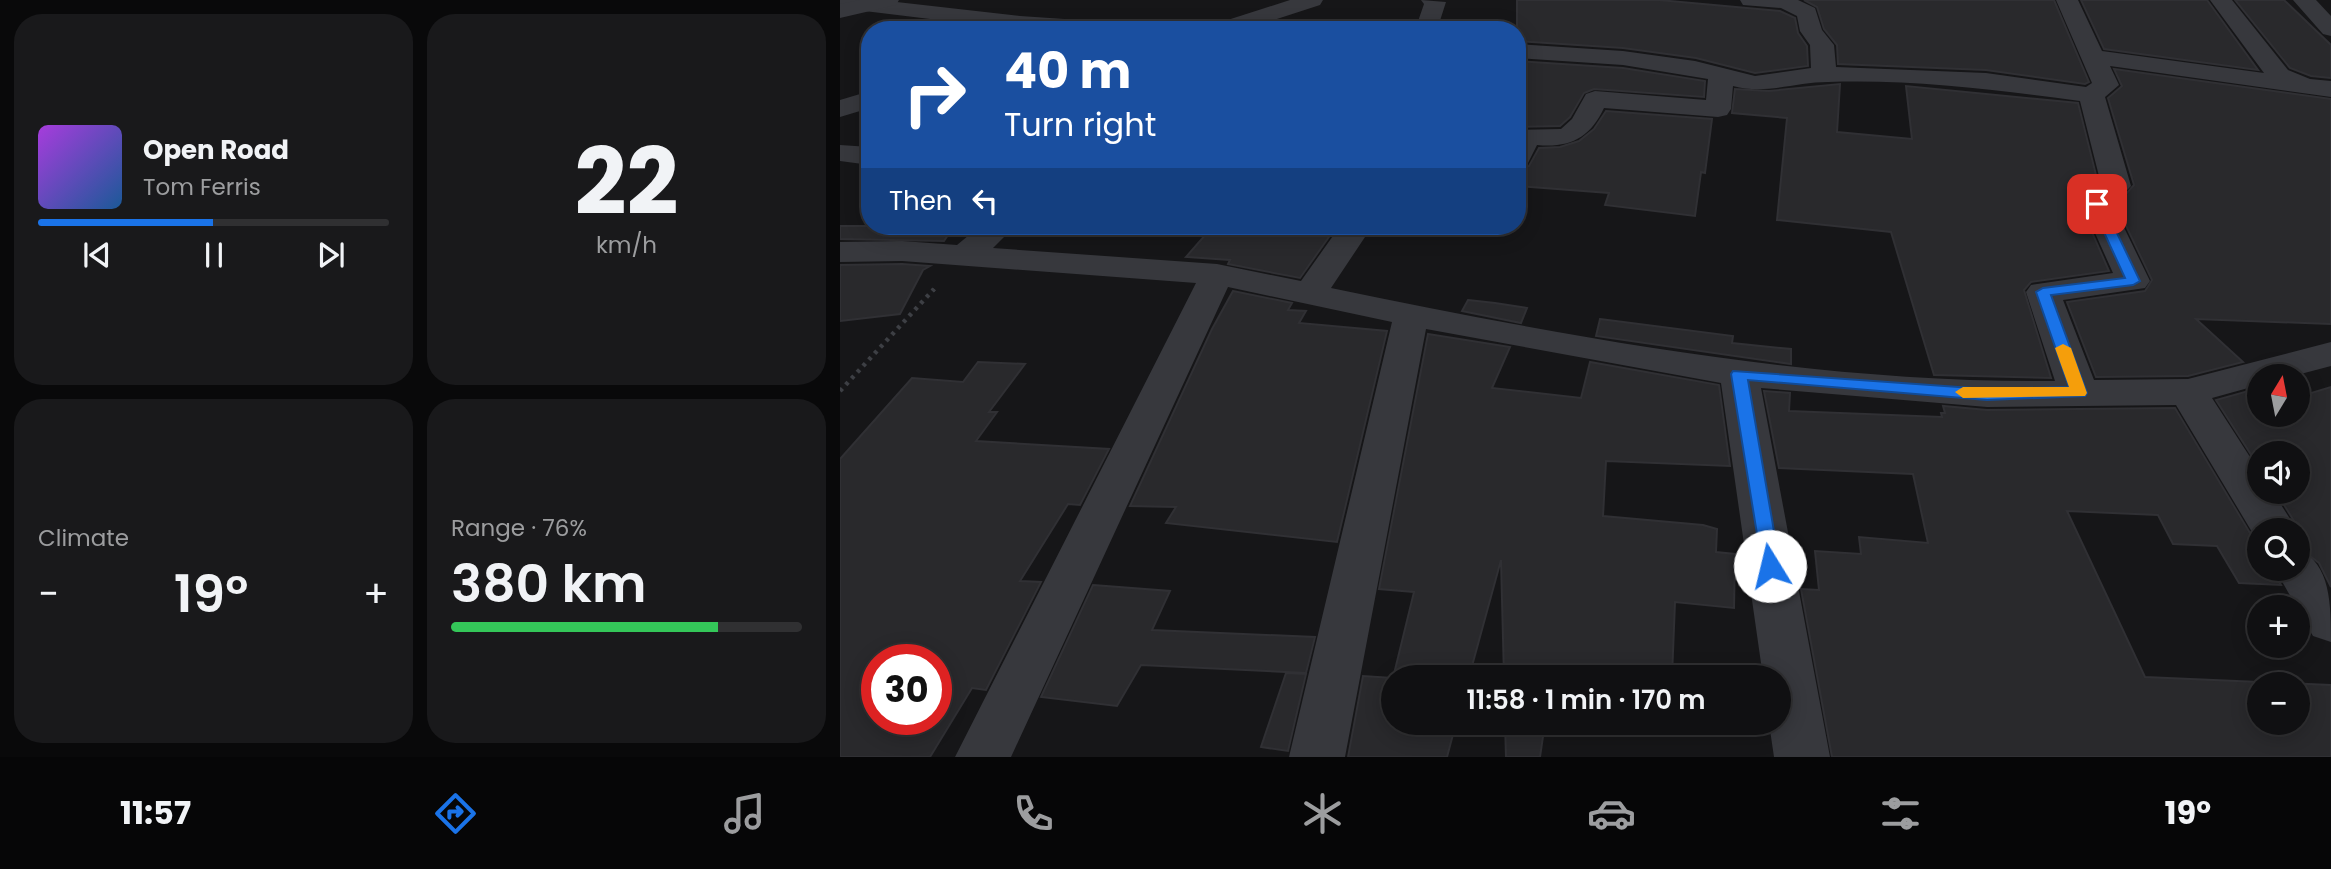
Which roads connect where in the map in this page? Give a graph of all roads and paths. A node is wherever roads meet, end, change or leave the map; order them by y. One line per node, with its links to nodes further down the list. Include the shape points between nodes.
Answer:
1 (1045, 0): 13 (street)
2 (1312, 0): 14 (street)
3 (1432, 0): 15 (street)
4 (1751, 0): 8 (street)
5 (2067, 0): 18 (street)
6 (2221, 0): 21 (street, via 2279,75)
7 (2304, 0): 16 (street)
8 (1785, 1): 19 (street, via 1807,13 1811,31 1822,45)
9 (840, 2): 10 (street)
10 (879, 2): 11 (street); 12 (street)
11 (840, 11)
12 (986, 21)
13 (1020, 21)
14 (1248, 21)
15 (1429, 21)
16 (2331, 29)
17 (1526, 52): 20 (street, via 1623,58)
18 (2093, 57): 21 (street); 22 (street, via 2106,85)
19 (1824, 74): 20 (street, via 1755,84); 22 (street, via 1986,81)
20 (1721, 75): 26 (street, via 1718,109 1595,99 1580,130 1571,137)
21 (2319, 88): 25 (street)
22 (2091, 95): 40 (street, via 2116,186 2097,204 2133,281 2043,292)
23 (861, 102): 24 (street)
24 (840, 109)
25 (2331, 116)
26 (1526, 138)
27 (840, 153): 28 (street)
28 (861, 155)
29 (988, 235): 32 (street)
30 (1350, 235): 34 (street)
31 (840, 251): 32 (street)
32 (965, 255): 33 (street); 38 (path)
33 (1217, 274): 34 (street); 44 (street)
34 (1310, 294): 35 (street)
35 (1411, 315): 37 (street); 45 (street)
36 (2331, 354): 39 (street)
37 (1739, 374): 40 (street, via 1987,394); 46 (street)
38 (840, 391)
39 (2188, 392): 40 (street); 41 (street)
40 (2079, 393)
41 (2267, 518)
42 (2306, 581): 43 (street)
43 (2331, 622)
44 (983, 757)
45 (1317, 757)
46 (1801, 757)

